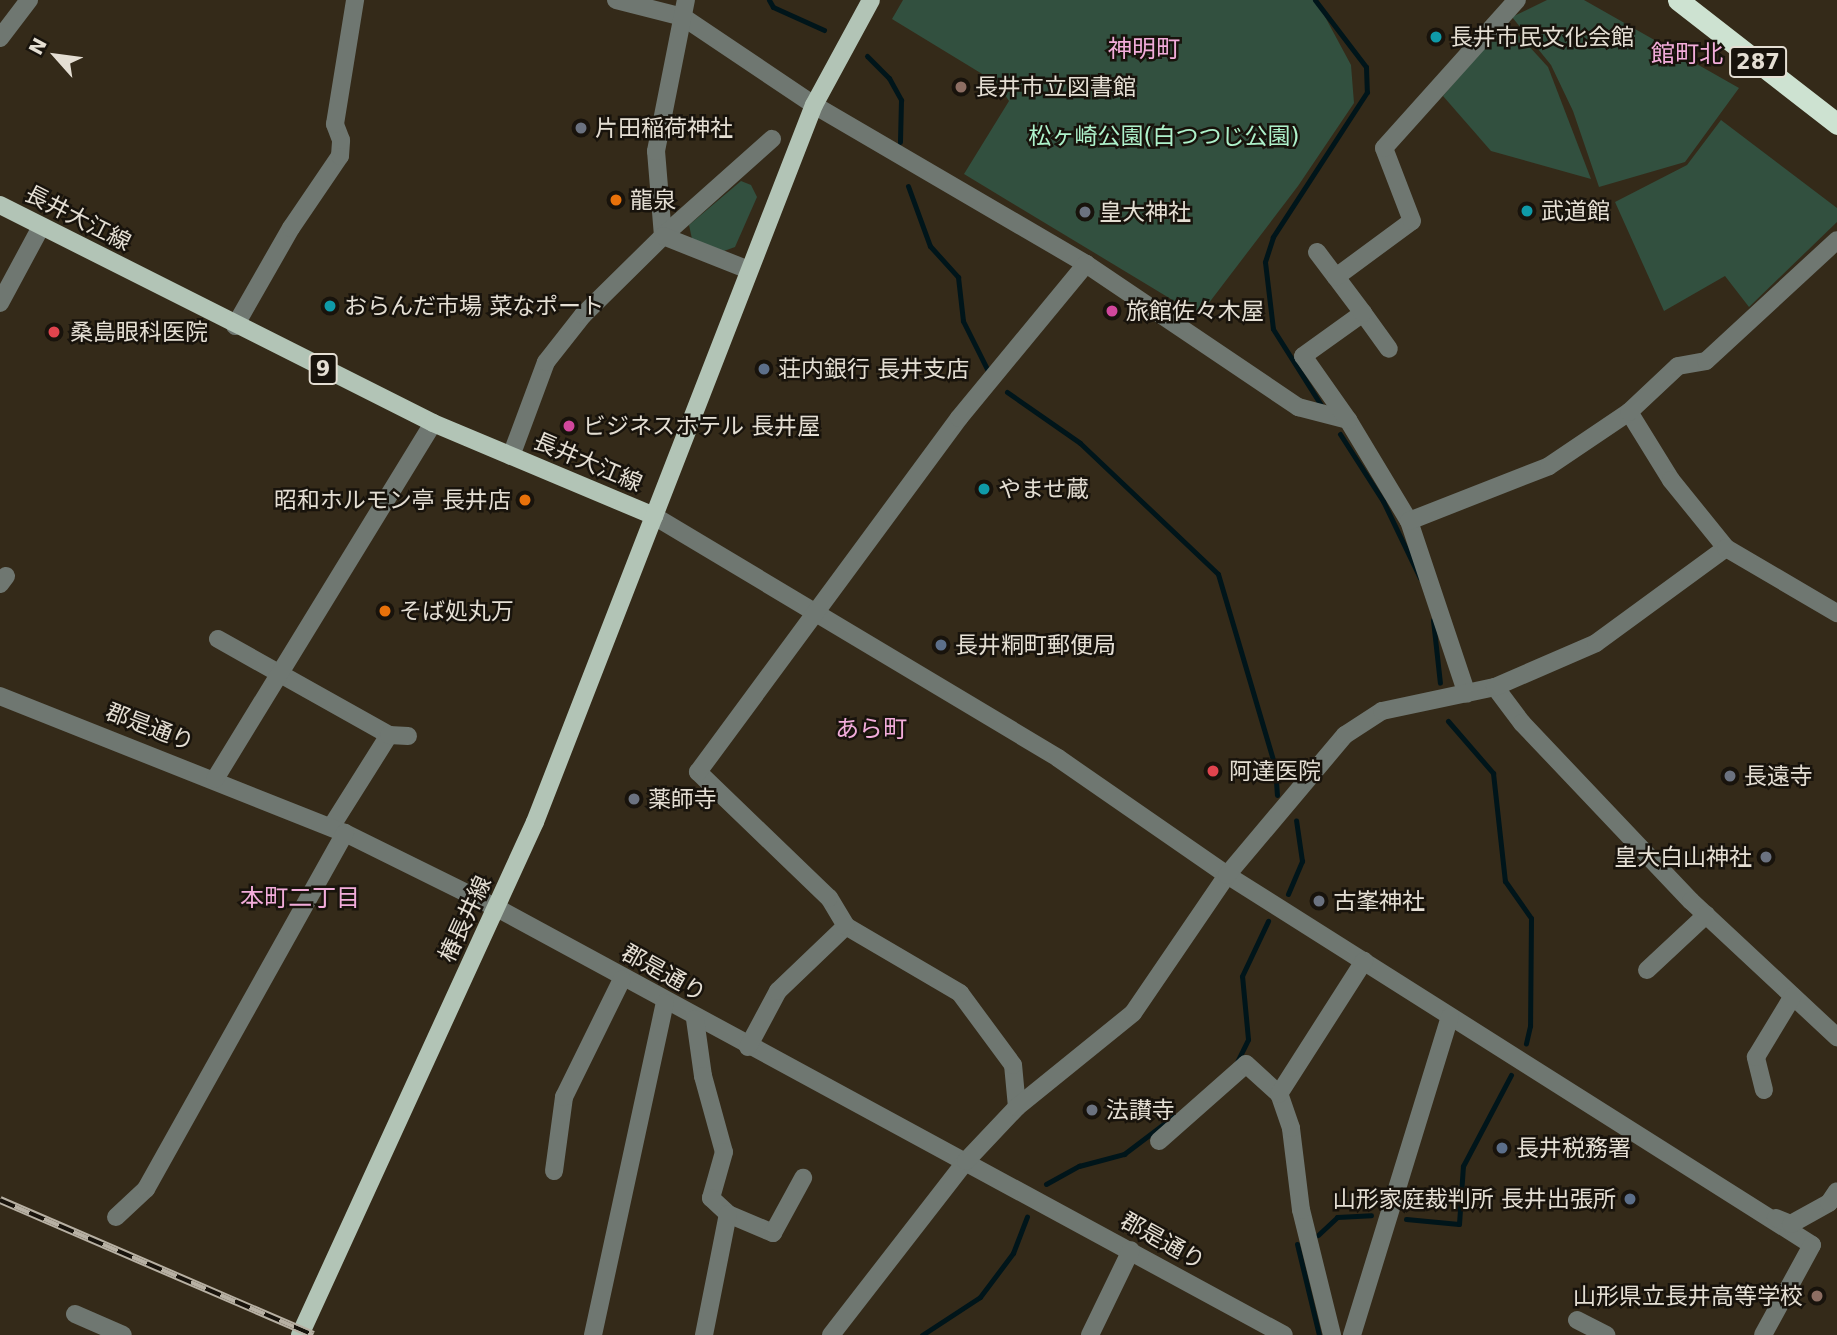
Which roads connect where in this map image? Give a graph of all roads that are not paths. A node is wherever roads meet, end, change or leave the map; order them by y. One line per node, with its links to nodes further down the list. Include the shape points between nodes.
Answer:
1 (29, 0): 8 (street)
2 (355, 0): 22 (street, via 335,124 340,156 290,228)
3 (616, 0): 7 (street)
4 (871, 0): 9 (main road, 長井大江線)
5 (1517, 0): 19 (street, via 1384,148 1412,221)
6 (1678, 0): 10 (highway, 287)
7 (684, 9): 9 (street); 14 (street, via 656,151)
8 (0, 38)
9 (814, 105): 17 (street); 18 (main road, 長井大江線)
10 (1837, 124)
11 (772, 139): 14 (street)
12 (0, 205): 13 (main road, 長井大江線 / 9)
13 (41, 227): 20 (street); 22 (main road, 長井大江線 / 9)
14 (663, 236): 18 (street); 27 (street, via 583,315 545,362)
15 (1837, 240): 24 (street, via 1706,361 1678,366)
16 (1317, 252): 19 (street)
17 (1086, 264): 25 (street, via 1298,407); 31 (street, via 960,418)
18 (749, 270): 28 (main road, 長井大江線)
19 (1336, 277): 21 (street)
20 (0, 303)
21 (1363, 313): 23 (street); 25 (street, via 1303,356)
22 (235, 326): 26 (main road, 長井大江線 / 9)
23 (1390, 349)
24 (1629, 412): 29 (street, via 1549,466); 30 (street, via 1671,480)
25 (1348, 420): 29 (street)
26 (433, 424): 27 (main road, 長井大江線 / 9); 34 (street)
27 (511, 456): 28 (main road, 長井大江線 / 9)
28 (654, 516): 31 (street); 43 (main road, 椿長井線, via 536,822)
29 (1409, 521): 36 (street)
30 (1726, 548): 32 (street); 35 (street, via 1596,643)
31 (816, 612): 42 (street, via 1058,758); 45 (street, via 698,772 830,898)
32 (1837, 613)
33 (218, 639): 34 (street)
34 (281, 672): 38 (street); 40 (street)
35 (1495, 687): 36 (street); 44 (street, via 1579,785)
36 (1467, 694): 42 (street, via 1382,711 1345,735)
37 (0, 695): 40 (street, 郡是通り)
38 (389, 735): 39 (street); 41 (street)
39 (408, 736)
40 (215, 779): 41 (street, 郡是通り)
41 (338, 830): 43 (street, 郡是通り); 65 (street, via 146,1189)
42 (1227, 875): 46 (street); 57 (street, via 1133,1013)
43 (497, 908): 48 (street, 郡是通り); 70 (main road, 椿長井線)
44 (1706, 915): 47 (street); 49 (street)
45 (846, 926): 54 (street, via 778,991); 57 (street, via 960,993 1013,1065)
46 (1364, 961): 51 (street); 56 (street)
47 (1647, 970)
48 (622, 979): 50 (street, 郡是通り); 60 (street, via 564,1097)
49 (1793, 996): 53 (street); 55 (street, via 1756,1057)
50 (665, 1003): 52 (street, 郡是通り); 71 (street)
51 (1450, 1017): 63 (street); 77 (street)
52 (695, 1019): 54 (street, 郡是通り); 64 (street, via 703,1076 724,1152 711,1198)
53 (1837, 1037)
54 (748, 1047): 59 (street, 郡是通り)
55 (1764, 1090)
56 (1279, 1094): 58 (street, via 1246,1064); 76 (street, via 1289,1119 1301,1210)
57 (1017, 1107): 59 (street)
58 (1159, 1141)
59 (966, 1161): 66 (street, 郡是通り); 73 (street)
60 (554, 1171)
61 (803, 1178): 64 (street, via 773,1233)
62 (1837, 1191): 63 (street, via 1829,1203 1791,1224)
63 (1760, 1213): 79 (street, via 1812,1245)
64 (728, 1214): 72 (street)
65 (116, 1217)
66 (1131, 1250): 74 (street); 75 (street, 郡是通り)
67 (75, 1314): 69 (street)
68 (1577, 1320): 78 (street)
69 (122, 1335)
70 (300, 1335)
71 (593, 1335)
72 (704, 1335)
73 (831, 1335)
74 (1090, 1335)
75 (1284, 1335)
76 (1332, 1335)
77 (1352, 1335)
78 (1606, 1335)
79 (1763, 1335)

